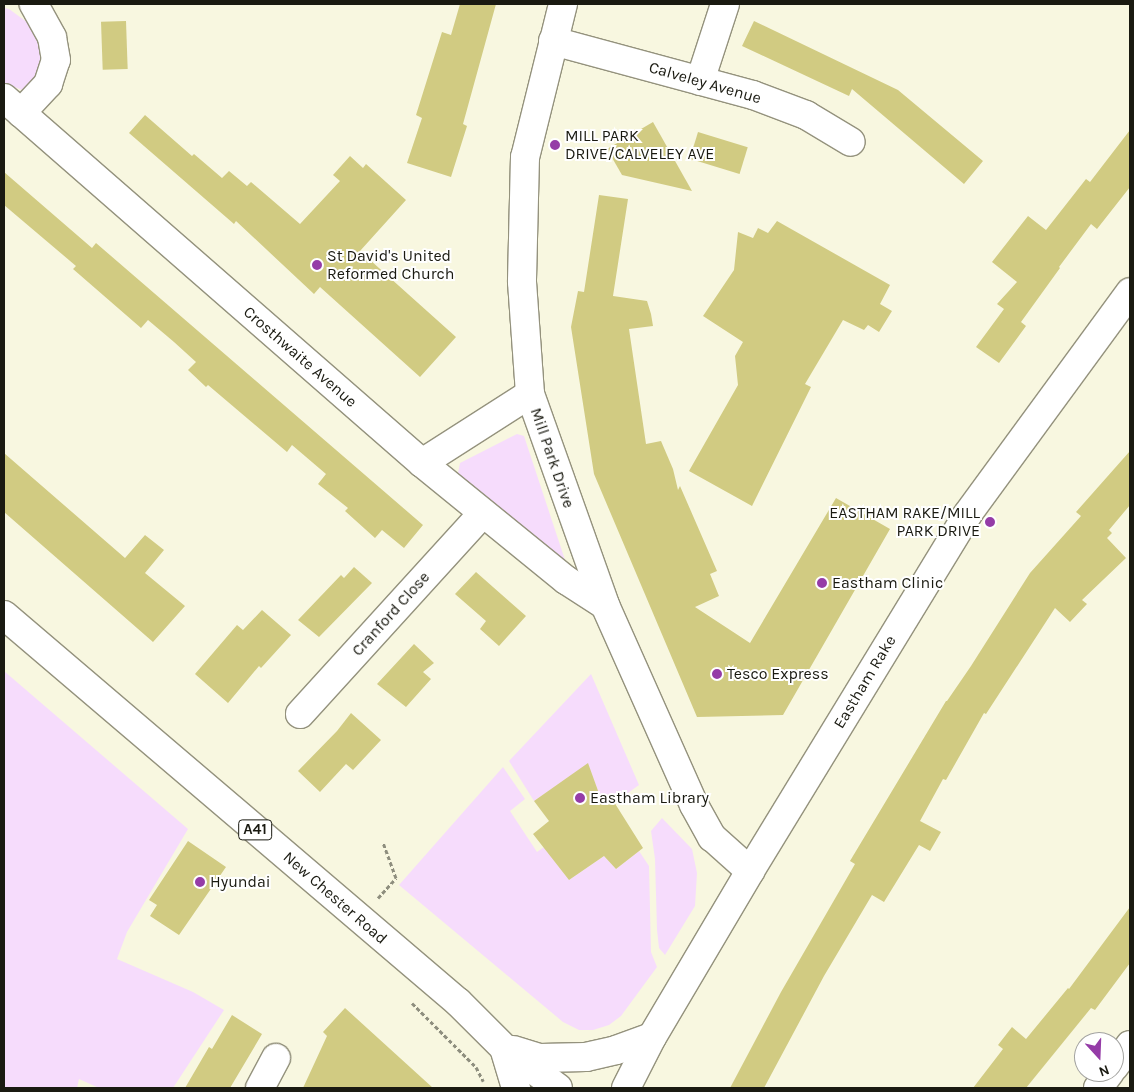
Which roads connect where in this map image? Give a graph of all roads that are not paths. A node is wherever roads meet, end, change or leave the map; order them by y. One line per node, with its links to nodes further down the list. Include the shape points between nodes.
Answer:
1 (34, 4): 6 (main road, via 52,37 56,60 48,84)
2 (563, 4): 4 (main road, Mill Park Drive)
3 (725, 4): 5 (main road)
4 (553, 41): 5 (main road, Calveley Avenue); 9 (main road, Mill Park Drive, via 525,157 522,282)
5 (700, 80): 7 (main road, Calveley Avenue, via 806,115)
6 (12, 106): 10 (main road, Crosthwaite Avenue)
7 (851, 142)
8 (1130, 292): 15 (main road, Eastham Rake, via 967,516)
9 (530, 394): 10 (main road); 12 (main road, Mill Park Drive)
10 (422, 463): 11 (main road, Crosthwaite Avenue)
11 (482, 514): 12 (main road, Crosthwaite Avenue, via 566,580); 14 (main road, Cranford Close)
12 (605, 605): 15 (main road, Mill Park Drive, via 694,805 712,837)
13 (4, 615): 17 (main road, New Chester Road / A41, via 458,1002)
14 (300, 714)
15 (750, 871): 16 (main road, Eastham Rake)
16 (652, 1037): 17 (main road, A41, via 586,1057 540,1058); 19 (main road, Eastham Rake)
17 (504, 1048): 21 (main road, New Chester Road / A41); 22 (main road, New Chester Road / A41)
18 (276, 1058): 20 (main road)
19 (632, 1086)
20 (260, 1088)
21 (516, 1088)
22 (558, 1088)

